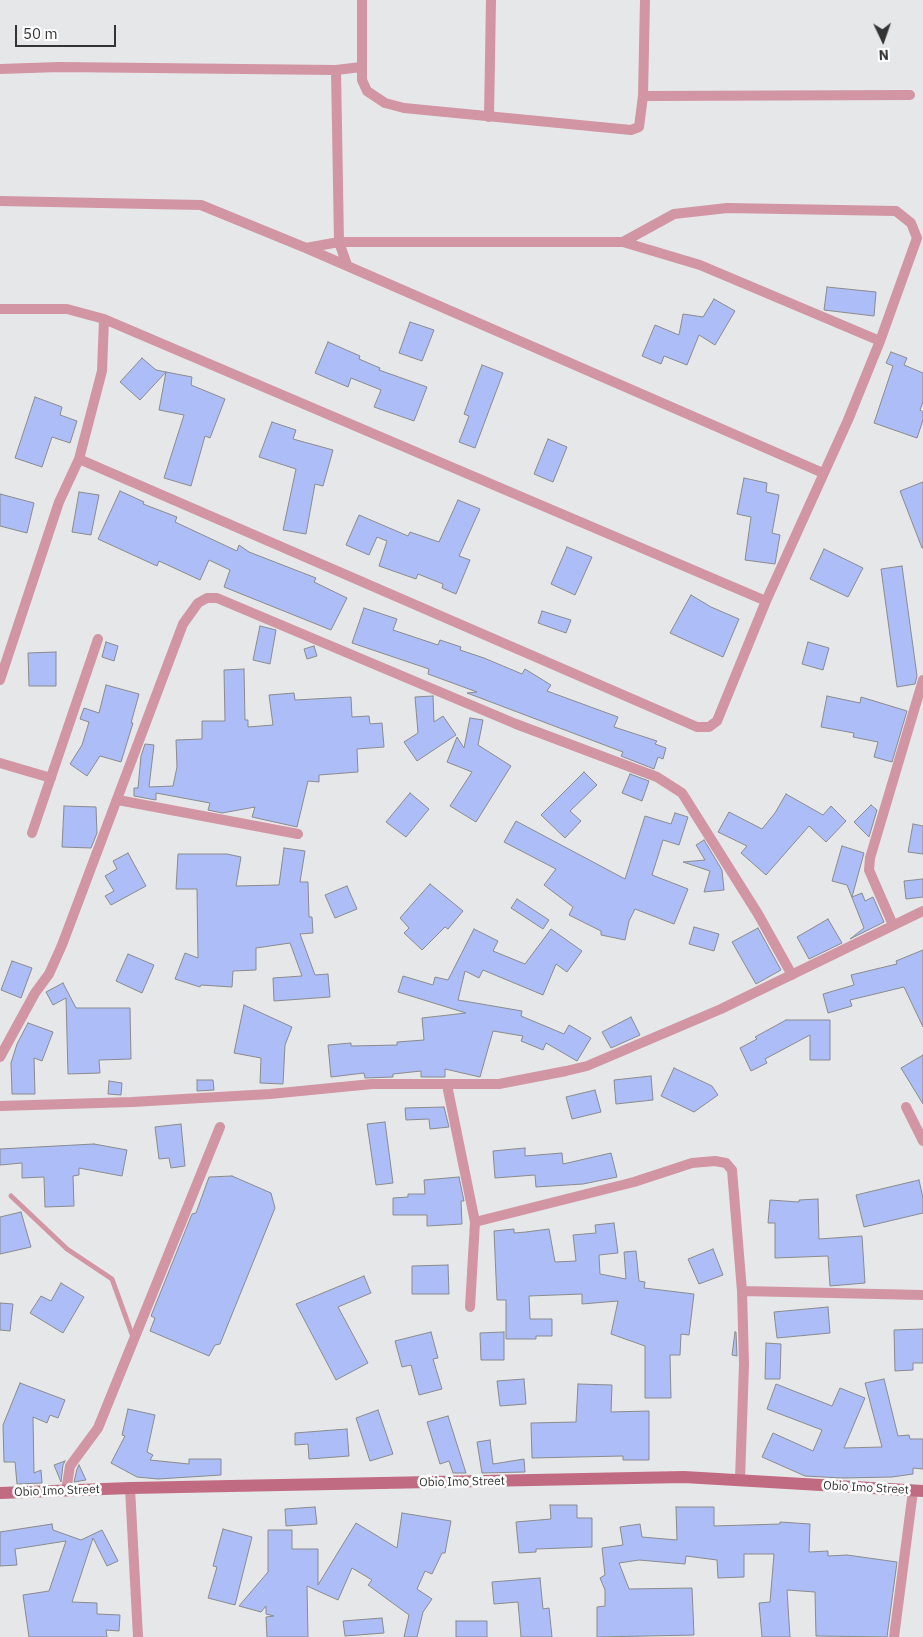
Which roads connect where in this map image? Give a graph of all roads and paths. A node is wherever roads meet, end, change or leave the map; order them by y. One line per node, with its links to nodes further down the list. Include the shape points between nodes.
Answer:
1 (362, 0): 4 (street)
2 (491, 0): 9 (street)
3 (645, 0): 8 (street)
4 (361, 67): 6 (street); 9 (street, via 367,91 385,103)
5 (0, 69): 6 (street)
6 (336, 70): 11 (street)
7 (910, 95): 8 (street)
8 (644, 96): 9 (street, via 639,127 631,130)
9 (489, 117)
10 (0, 201): 13 (street, via 201,205)
11 (339, 242): 12 (street); 13 (street); 14 (street)
12 (623, 242): 17 (street, via 700,265); 17 (street, via 674,214 727,208 896,211 911,223 917,238)
13 (306, 248): 14 (street)
14 (346, 265): 19 (street)
15 (0, 309): 16 (street, via 67,309)
16 (104, 319): 18 (street, via 102,371); 20 (street)
17 (880, 341): 19 (street)
18 (79, 459): 20 (street, via 697,727 709,727 717,721); 22 (street, via 58,502)
19 (823, 473): 20 (street)
20 (766, 601)
21 (98, 638): 25 (street)
22 (0, 680)
23 (923, 680): 30 (street, via 870,858 869,870)
24 (0, 762): 25 (street)
25 (51, 778): 27 (street)
26 (118, 800): 28 (street); 31 (street, via 183,624 198,603 217,598 516,724 666,782 682,793); 32 (street, via 49,974)
27 (32, 833)
28 (298, 834)
29 (923, 911): 30 (street)
30 (893, 925): 31 (street)
31 (792, 975): 33 (street, via 721,1010 587,1066 499,1084)
32 (0, 1057)
33 (447, 1085): 34 (street, via 372,1084 142,1102); 39 (street)
34 (0, 1106)
35 (906, 1106): 37 (street)
36 (220, 1127): 43 (street)
37 (923, 1141)
38 (11, 1196): 43 (lane, via 67,1249 112,1279)
39 (475, 1222): 40 (street, via 634,1182 692,1162 726,1163 732,1170); 42 (street)
40 (742, 1291): 41 (street); 44 (street, via 744,1364)
41 (923, 1295)
42 (470, 1307)
43 (134, 1340): 46 (street, via 98,1428 72,1460)
44 (740, 1480): 45 (street, Obio Imo Street, via 684,1477); 47 (street, Obio Imo Street)
45 (130, 1488): 46 (street, Obio Imo Street); 49 (street)
46 (66, 1491): 48 (street, Obio Imo Street)
47 (918, 1491): 50 (street)
48 (0, 1493)
49 (138, 1637)
50 (894, 1637)

